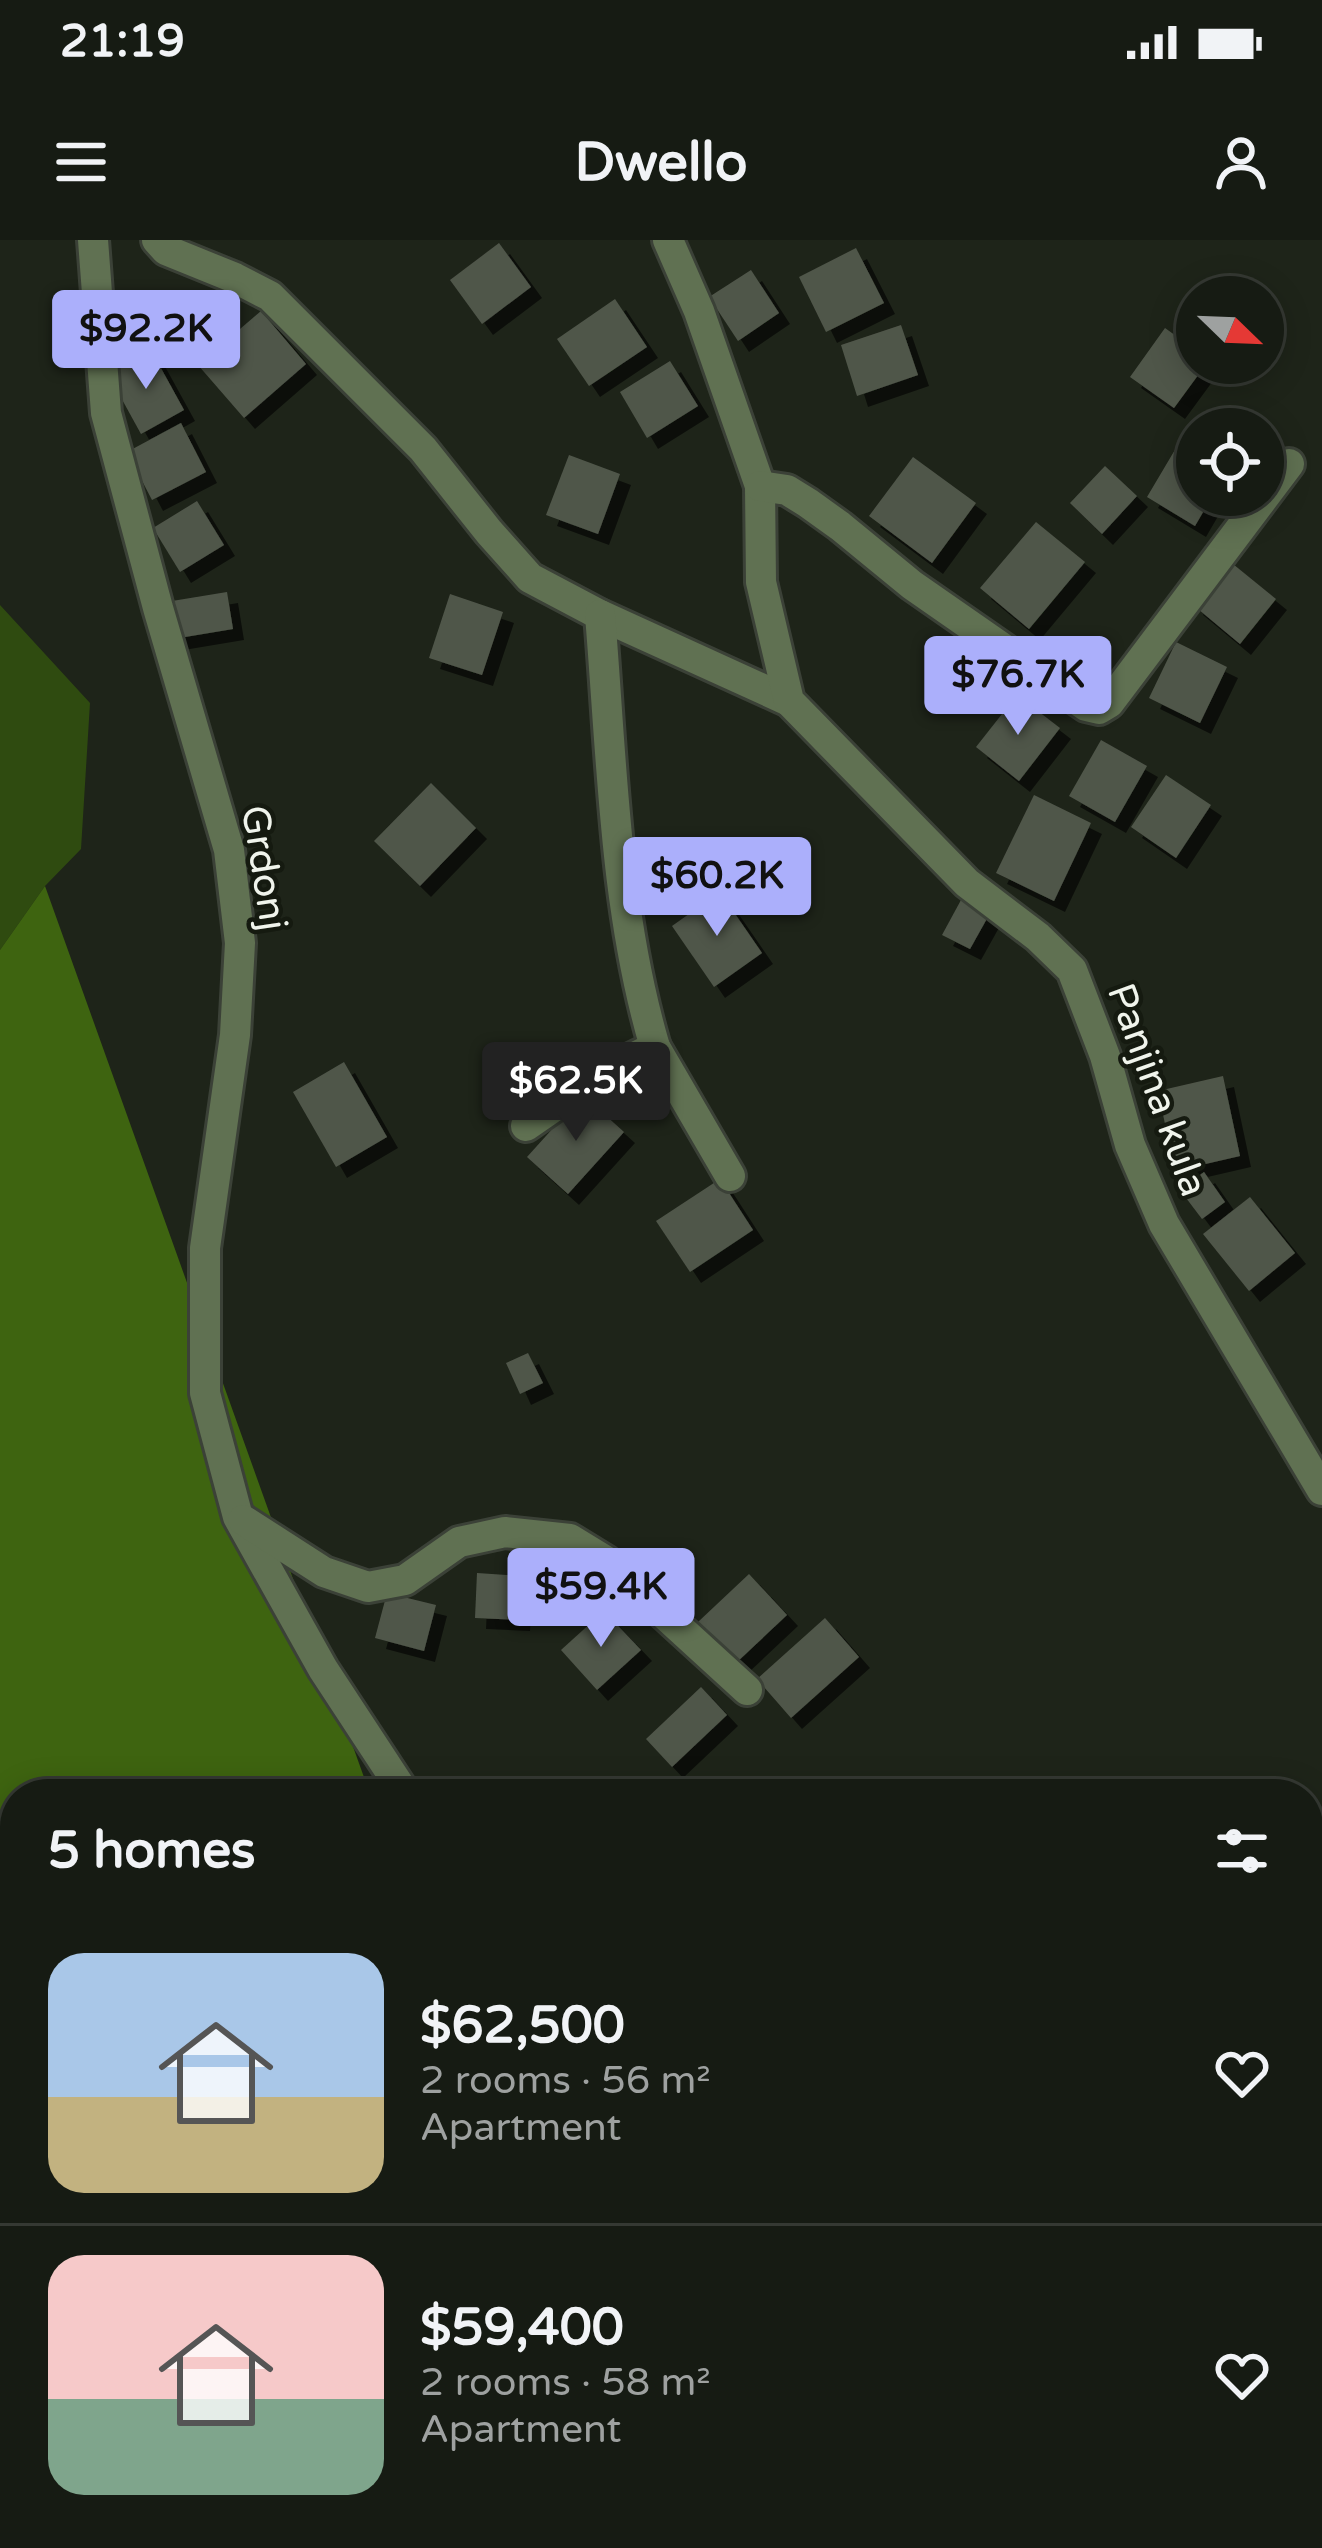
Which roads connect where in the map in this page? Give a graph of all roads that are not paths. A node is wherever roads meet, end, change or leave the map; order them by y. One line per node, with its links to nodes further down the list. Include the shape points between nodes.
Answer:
1 (93, 240): 12 (street, Grdonj, via 106,413 229,850 240,943 205,1248 205,1393)
2 (157, 240): 6 (street, via 270,296 423,449 530,578)
3 (668, 240): 5 (street)
4 (1289, 464): 5 (street, via 1099,709 912,585 808,503)
5 (760, 486): 7 (street, via 760,582)
6 (600, 615): 7 (street); 8 (street, via 622,883)
7 (789, 700): 11 (street, Panjina kula, via 967,883 1072,970 1164,1224)
8 (655, 1047): 9 (street); 10 (street)
9 (526, 1126)
10 (730, 1176)
11 (1322, 1490)
12 (238, 1517): 13 (street, via 325,1573 368,1587 405,1580 459,1542 505,1532 570,1539); 14 (street, Grdonj)
13 (747, 1690)
14 (395, 1779)

